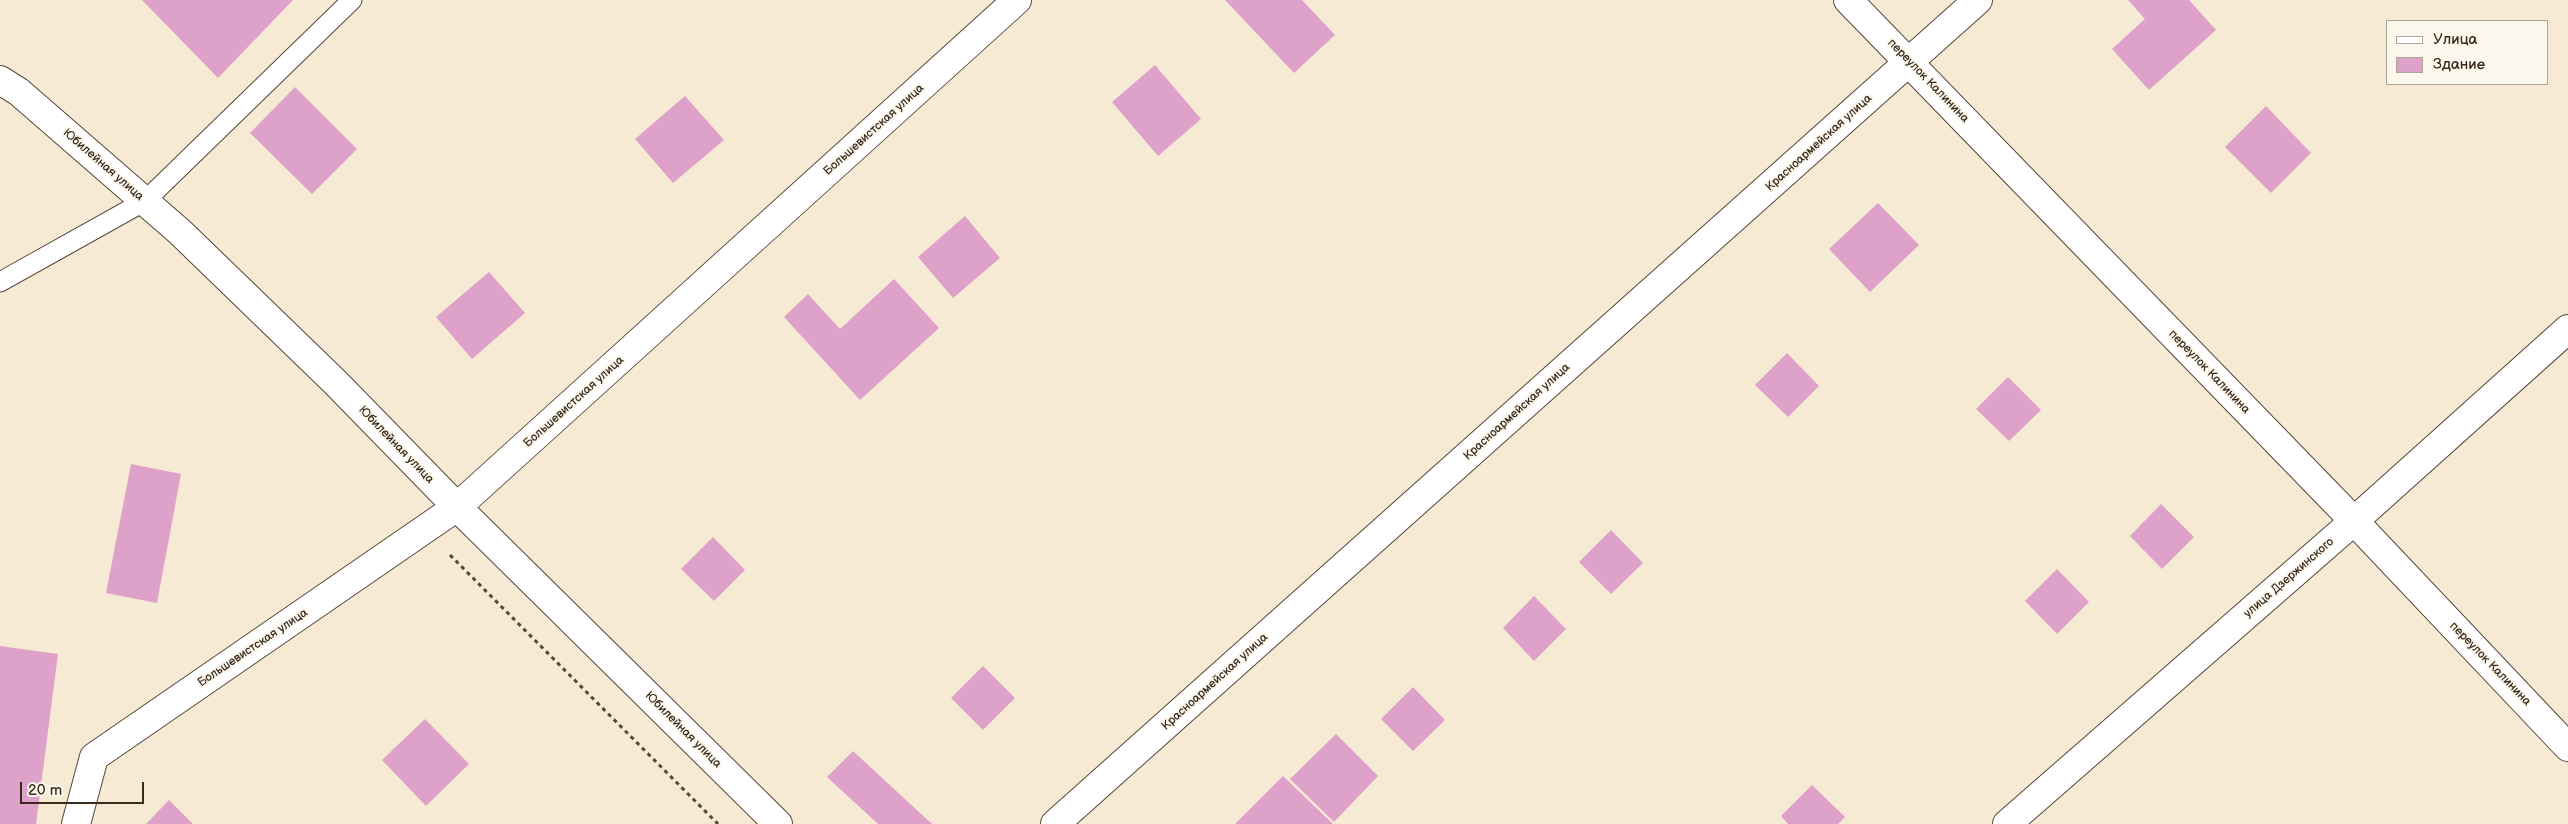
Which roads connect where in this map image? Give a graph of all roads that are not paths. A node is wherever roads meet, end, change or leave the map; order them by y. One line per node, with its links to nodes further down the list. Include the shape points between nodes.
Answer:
1 (352, 0): 7 (lane)
2 (1017, 0): 10 (street, Большевистская улица)
3 (1848, 0): 5 (street, переулок Калинина)
4 (1978, 0): 5 (street, Красноармейская улица)
5 (1910, 62): 11 (street, переулок Калинина); 15 (street, Красноармейская улица)
6 (0, 80): 7 (street, Юбилейная улица, via 19,92)
7 (145, 201): 8 (lane); 10 (street, Юбилейная улица, via 336,383)
8 (0, 282)
9 (2568, 328): 11 (street, улица Дзержинского)
10 (457, 507): 13 (street, Большевистская улица, via 94,757); 14 (street, Юбилейная улица)
11 (2354, 522): 12 (street, переулок Калинина); 16 (street, улица Дзержинского)
12 (2568, 747)
13 (76, 824)
14 (778, 824)
15 (1055, 824)
16 (2007, 824)

